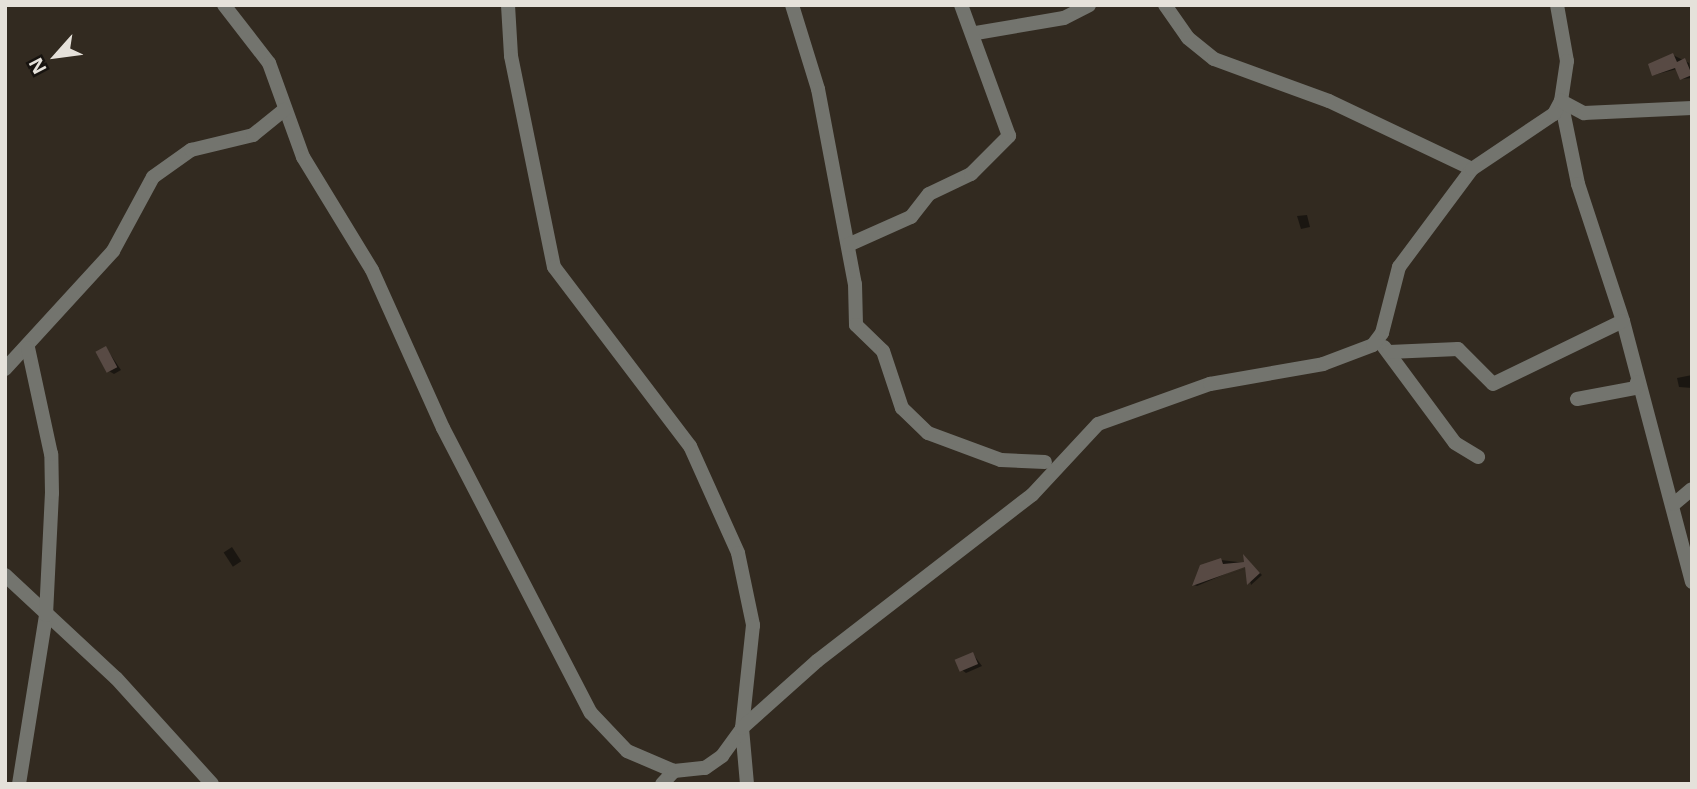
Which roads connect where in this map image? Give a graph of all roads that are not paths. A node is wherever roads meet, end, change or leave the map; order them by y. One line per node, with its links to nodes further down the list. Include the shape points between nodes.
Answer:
1 (224, 5): 11 (street, via 269,63)
2 (508, 5): 28 (street, via 511,56 554,267 690,446 738,553 753,625)
3 (792, 5): 13 (street, via 818,89)
4 (961, 5): 8 (street)
5 (1089, 5): 8 (street, via 1064,18)
6 (1165, 5): 12 (street, via 1188,38 1214,58 1329,101)
7 (1557, 5): 9 (street, via 1567,61)
8 (976, 33): 13 (street, via 986,81 1008,126 1006,144 971,174 929,194 911,217)
9 (1561, 101): 10 (street, via 1584,113); 12 (street, via 1554,114); 14 (street, via 1578,184)
10 (1692, 108)
11 (284, 110): 16 (street, via 253,135 191,150 153,177 113,251); 29 (street, via 313,178 372,270 443,428 591,713 627,751)
12 (1472, 169): 15 (street, via 1392,278)
13 (848, 245): 22 (street, via 856,325 883,351 899,401 914,421 947,444 1001,460)
14 (1623, 321): 17 (street, via 1493,384 1458,349); 19 (street)
15 (1378, 341): 17 (street); 28 (street, via 1323,364 1210,384 1098,424 1013,512 966,541)
16 (28, 348): 18 (street); 27 (street, via 51,454)
17 (1389, 352): 21 (street, via 1455,443)
18 (5, 369)
19 (1637, 382): 20 (street, via 1636,388); 24 (street)
20 (1577, 399)
21 (1478, 457)
22 (1045, 462)
23 (1692, 489): 24 (street)
24 (1674, 504): 26 (street)
25 (5, 575): 27 (street)
26 (1692, 582)
27 (46, 615): 30 (street); 31 (street, via 116,678)
28 (742, 728): 29 (street, via 705,768); 33 (street)
29 (674, 771): 32 (street)
30 (19, 784)
31 (212, 784)
32 (662, 784)
33 (747, 784)

